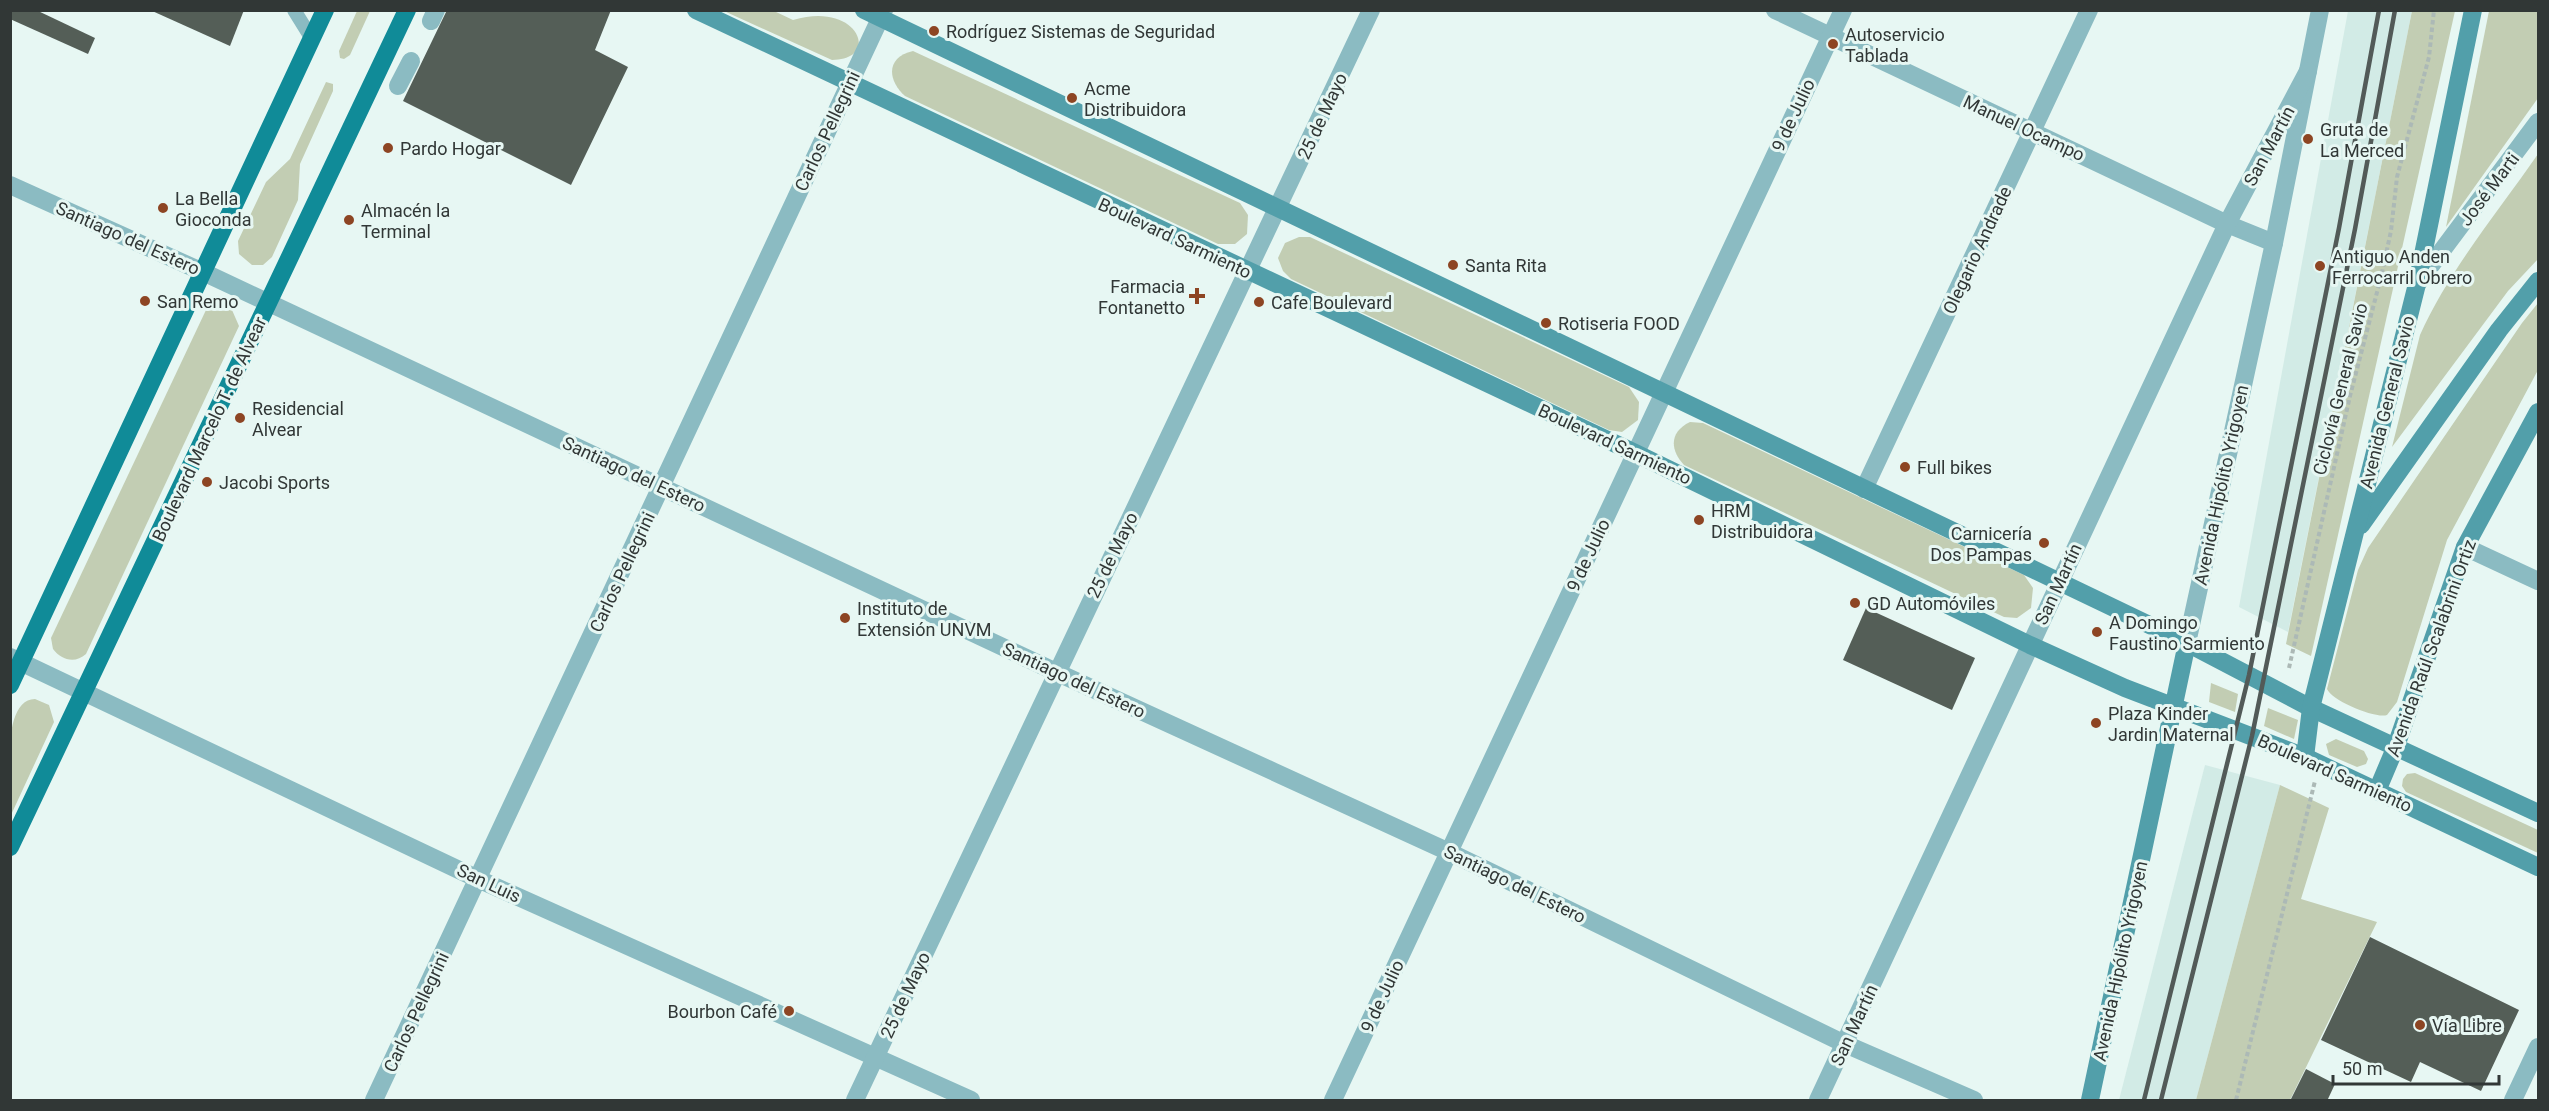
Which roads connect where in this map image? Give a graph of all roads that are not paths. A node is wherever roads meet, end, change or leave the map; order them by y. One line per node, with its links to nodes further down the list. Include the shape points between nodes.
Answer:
1 (294, 10): 15 (lane)
2 (304, 10): 15 (lane)
3 (325, 10): 15 (main road)
4 (407, 10): 30 (main road, Boulevard Marcelo T. de Alvear)
5 (696, 10): 18 (main road, Boulevard Sarmiento)
6 (864, 10): 13 (main road)
7 (1371, 10): 23 (street, 25 de Mayo)
8 (1775, 10): 14 (street, Manuel Ocampo)
9 (1842, 10): 14 (street, 9 de Julio)
10 (2089, 10): 21 (street, Olegario Andrade)
11 (2320, 10): 17 (street, Avenida Hipólito Yrigoyen)
12 (2473, 10): 29 (main road, Avenida General Savio)
13 (882, 15): 18 (street, Carlos Pellegrini); 23 (main road)
14 (1830, 36): 21 (street, Manuel Ocampo); 31 (street, 9 de Julio)
15 (312, 39): 26 (main road)
16 (411, 61): 19 (street)
17 (2308, 71): 24 (street, San Martín); 25 (street, Avenida Hipólito Yrigoyen)
18 (849, 83): 27 (main road, Boulevard Sarmiento); 34 (street, Carlos Pellegrini)
19 (398, 86)
20 (2538, 122): 29 (street, José Marti)
21 (2032, 131): 24 (street, Manuel Ocampo); 35 (street, Olegario Andrade)
22 (10, 185): 26 (street, Santiago del Estero)
23 (1279, 209): 27 (street, 25 de Mayo); 31 (main road)
24 (2227, 224): 25 (street, Manuel Ocampo); 39 (street, San Martín)
25 (2274, 243): 40 (street, Avenida Hipólito Yrigoyen)
26 (203, 272): 30 (street, Santiago del Estero); 42 (main road)
27 (1248, 272): 33 (main road, Boulevard Sarmiento); 43 (street, 25 de Mayo)
28 (2538, 281): 36 (main road, via 2499,330)
29 (2417, 284): 36 (main road, Avenida General Savio)
30 (269, 302): 34 (street, Santiago del Estero); 45 (main road, Boulevard Marcelo T. de Alvear)
31 (1663, 392): 33 (street, 9 de Julio); 35 (main road)
32 (2538, 412): 37 (main road, Avenida Raúl Scalabrini Ortiz)
33 (1635, 453): 41 (main road, Boulevard Sarmiento); 53 (street, 9 de Julio)
34 (662, 487): 43 (street, Santiago del Estero); 55 (street, Carlos Pellegrini)
35 (1864, 489): 39 (main road)
36 (2354, 537): 47 (main road, Avenida General Savio)
37 (2465, 547): 38 (street); 48 (main road, Avenida Raúl Scalabrini Ortiz)
38 (2538, 581)
39 (2059, 582): 40 (main road); 41 (street, San Martín)
40 (2187, 643): 46 (main road, Avenida Hipólito Yrigoyen); 47 (main road)
41 (2030, 645): 46 (main road, Boulevard Sarmiento); 56 (street, San Martín)
42 (16, 660): 44 (main road); 45 (street, San Luis)
43 (1056, 672): 53 (street, Santiago del Estero); 58 (street, 25 de Mayo)
44 (10, 685)
45 (85, 690): 52 (main road, Boulevard Marcelo T. de Alvear); 55 (street, San Luis)
46 (2175, 706): 49 (main road, Boulevard Sarmiento); 65 (main road, Avenida Hipólito Yrigoyen)
47 (2311, 708): 48 (main road); 49 (main road, Avenida General Savio)
48 (2396, 746): 50 (main road, Avenida Raúl Scalabrini Ortiz); 51 (main road)
49 (2312, 761): 50 (main road, Boulevard Sarmiento)
50 (2377, 791): 54 (main road, Boulevard Sarmiento)
51 (2538, 813)
52 (10, 847)
53 (1449, 852): 56 (street, Santiago del Estero); 62 (street, 9 de Julio)
54 (2538, 867)
55 (478, 879): 58 (street, San Luis); 59 (street, Carlos Pellegrini)
56 (1845, 1044): 63 (street, San Martín); 64 (street, Santiago del Estero)
57 (2538, 1047): 66 (street)
58 (876, 1056): 60 (street, 25 de Mayo); 61 (street, San Luis)
59 (374, 1101)
60 (855, 1101)
61 (971, 1101)
62 (1333, 1101)
63 (1818, 1101)
64 (1974, 1101)
65 (2090, 1101)
66 (2513, 1101)

